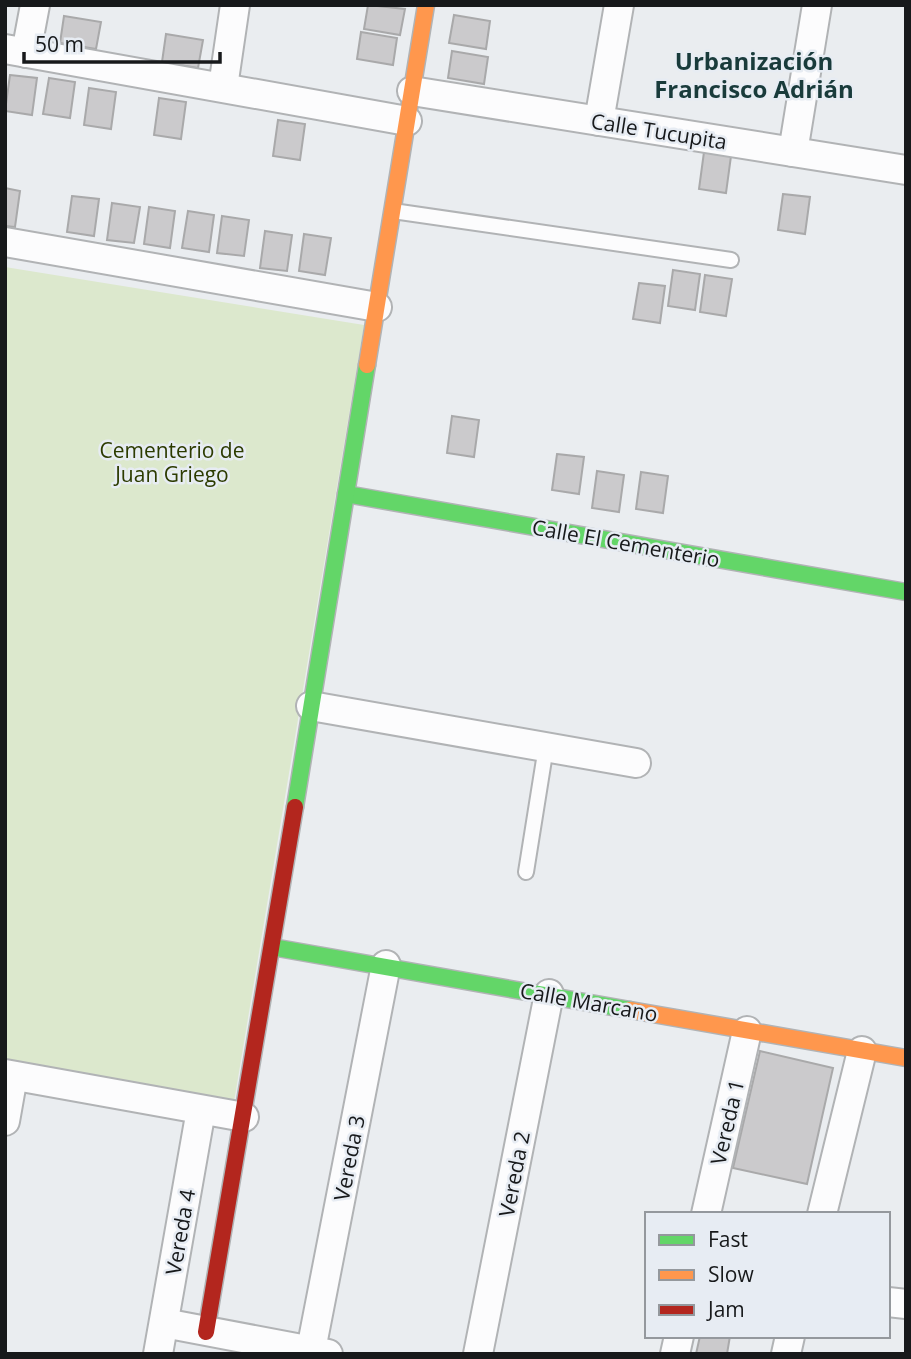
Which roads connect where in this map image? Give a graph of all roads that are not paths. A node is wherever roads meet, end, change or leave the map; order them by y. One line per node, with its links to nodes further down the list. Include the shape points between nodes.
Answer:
1 (35, 5): 6 (street)
2 (235, 5): 7 (street)
3 (426, 5): 8 (street)
4 (619, 5): 10 (street)
5 (817, 5): 11 (street)
6 (16, 51): 7 (street)
7 (223, 88): 9 (street)
8 (412, 91): 9 (street); 10 (street, Calle Tucupita)
9 (407, 121): 13 (street)
10 (598, 121): 11 (street, Calle Tucupita)
11 (793, 152): 12 (street, Calle Tucupita)
12 (906, 170)
13 (392, 211): 15 (lane); 16 (street)
14 (5, 242): 16 (street)
15 (731, 260)
16 (377, 307): 17 (street)
17 (346, 494): 18 (street, Calle El Cementerio); 19 (street)
18 (906, 592)
19 (311, 706): 20 (street); 23 (street)
20 (546, 747): 21 (street); 22 (lane)
21 (636, 763)
22 (526, 872)
23 (272, 947): 24 (street, Calle Marcano); 31 (street)
24 (386, 965): 25 (street, Calle Marcano); 37 (street, Vereda 3)
25 (549, 994): 26 (street, Calle Marcano); 39 (street, Vereda 2)
26 (747, 1031): 27 (street, Calle Marcano); 33 (street, Vereda 1)
27 (862, 1051): 28 (street, Calle Marcano); 34 (street)
28 (906, 1058)
29 (9, 1075): 30 (street); 32 (street)
30 (201, 1110): 31 (street); 35 (street, Vereda 4)
31 (244, 1118): 36 (street)
32 (5, 1121)
33 (706, 1212)
34 (822, 1212)
35 (164, 1323): 36 (street); 38 (street, Vereda 4)
36 (206, 1332): 37 (street)
37 (319, 1352)
38 (158, 1354)
39 (478, 1354)

